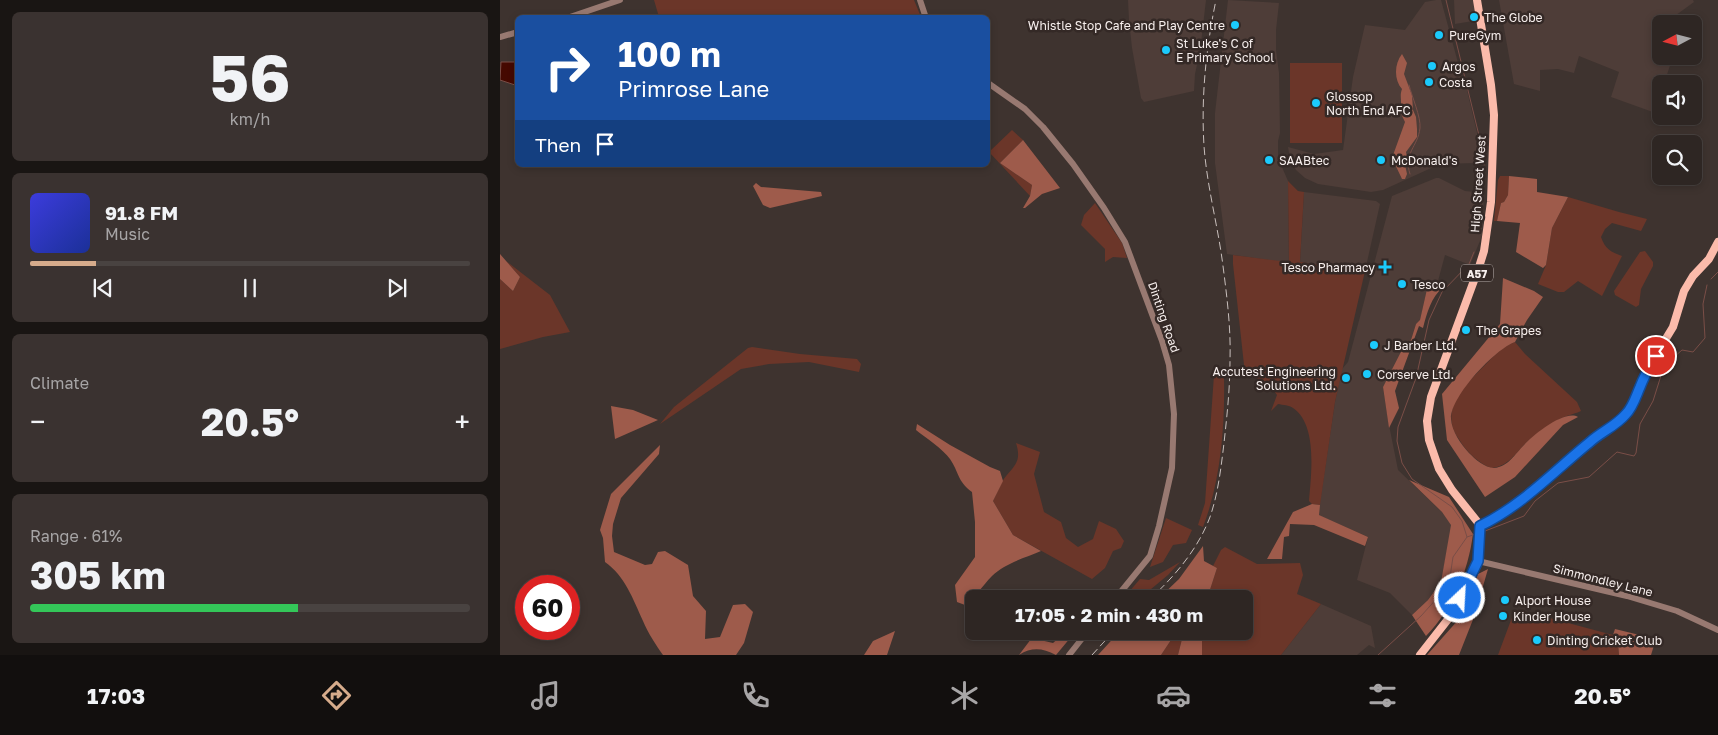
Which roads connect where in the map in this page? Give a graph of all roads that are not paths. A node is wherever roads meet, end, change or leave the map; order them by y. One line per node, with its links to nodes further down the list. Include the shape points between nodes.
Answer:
1 (620, 0): 4 (street)
2 (920, 0): 5 (street)
3 (1477, 0): 10 (main road, High Street West / A57, via 1494,115 1491,202 1479,268 1431,397 1427,432 1439,469)
4 (576, 15)
5 (925, 15)
6 (515, 33): 7 (street)
7 (500, 37)
8 (990, 84): 12 (street, Dinting Road, via 1025,109 1042,127 1104,208 1125,242 1169,365 1174,414 1172,468 1150,556)
9 (1718, 242): 10 (main road, via 1684,291 1673,328 1648,368 1627,414 1514,506)
10 (1480, 526): 11 (main road)
11 (1478, 561): 13 (street, Simmondley Lane, via 1627,596 1677,611); 16 (main road, via 1449,618)
12 (1122, 590)
13 (1718, 630)
14 (1081, 640): 15 (street)
15 (1069, 655)
16 (1420, 655)

